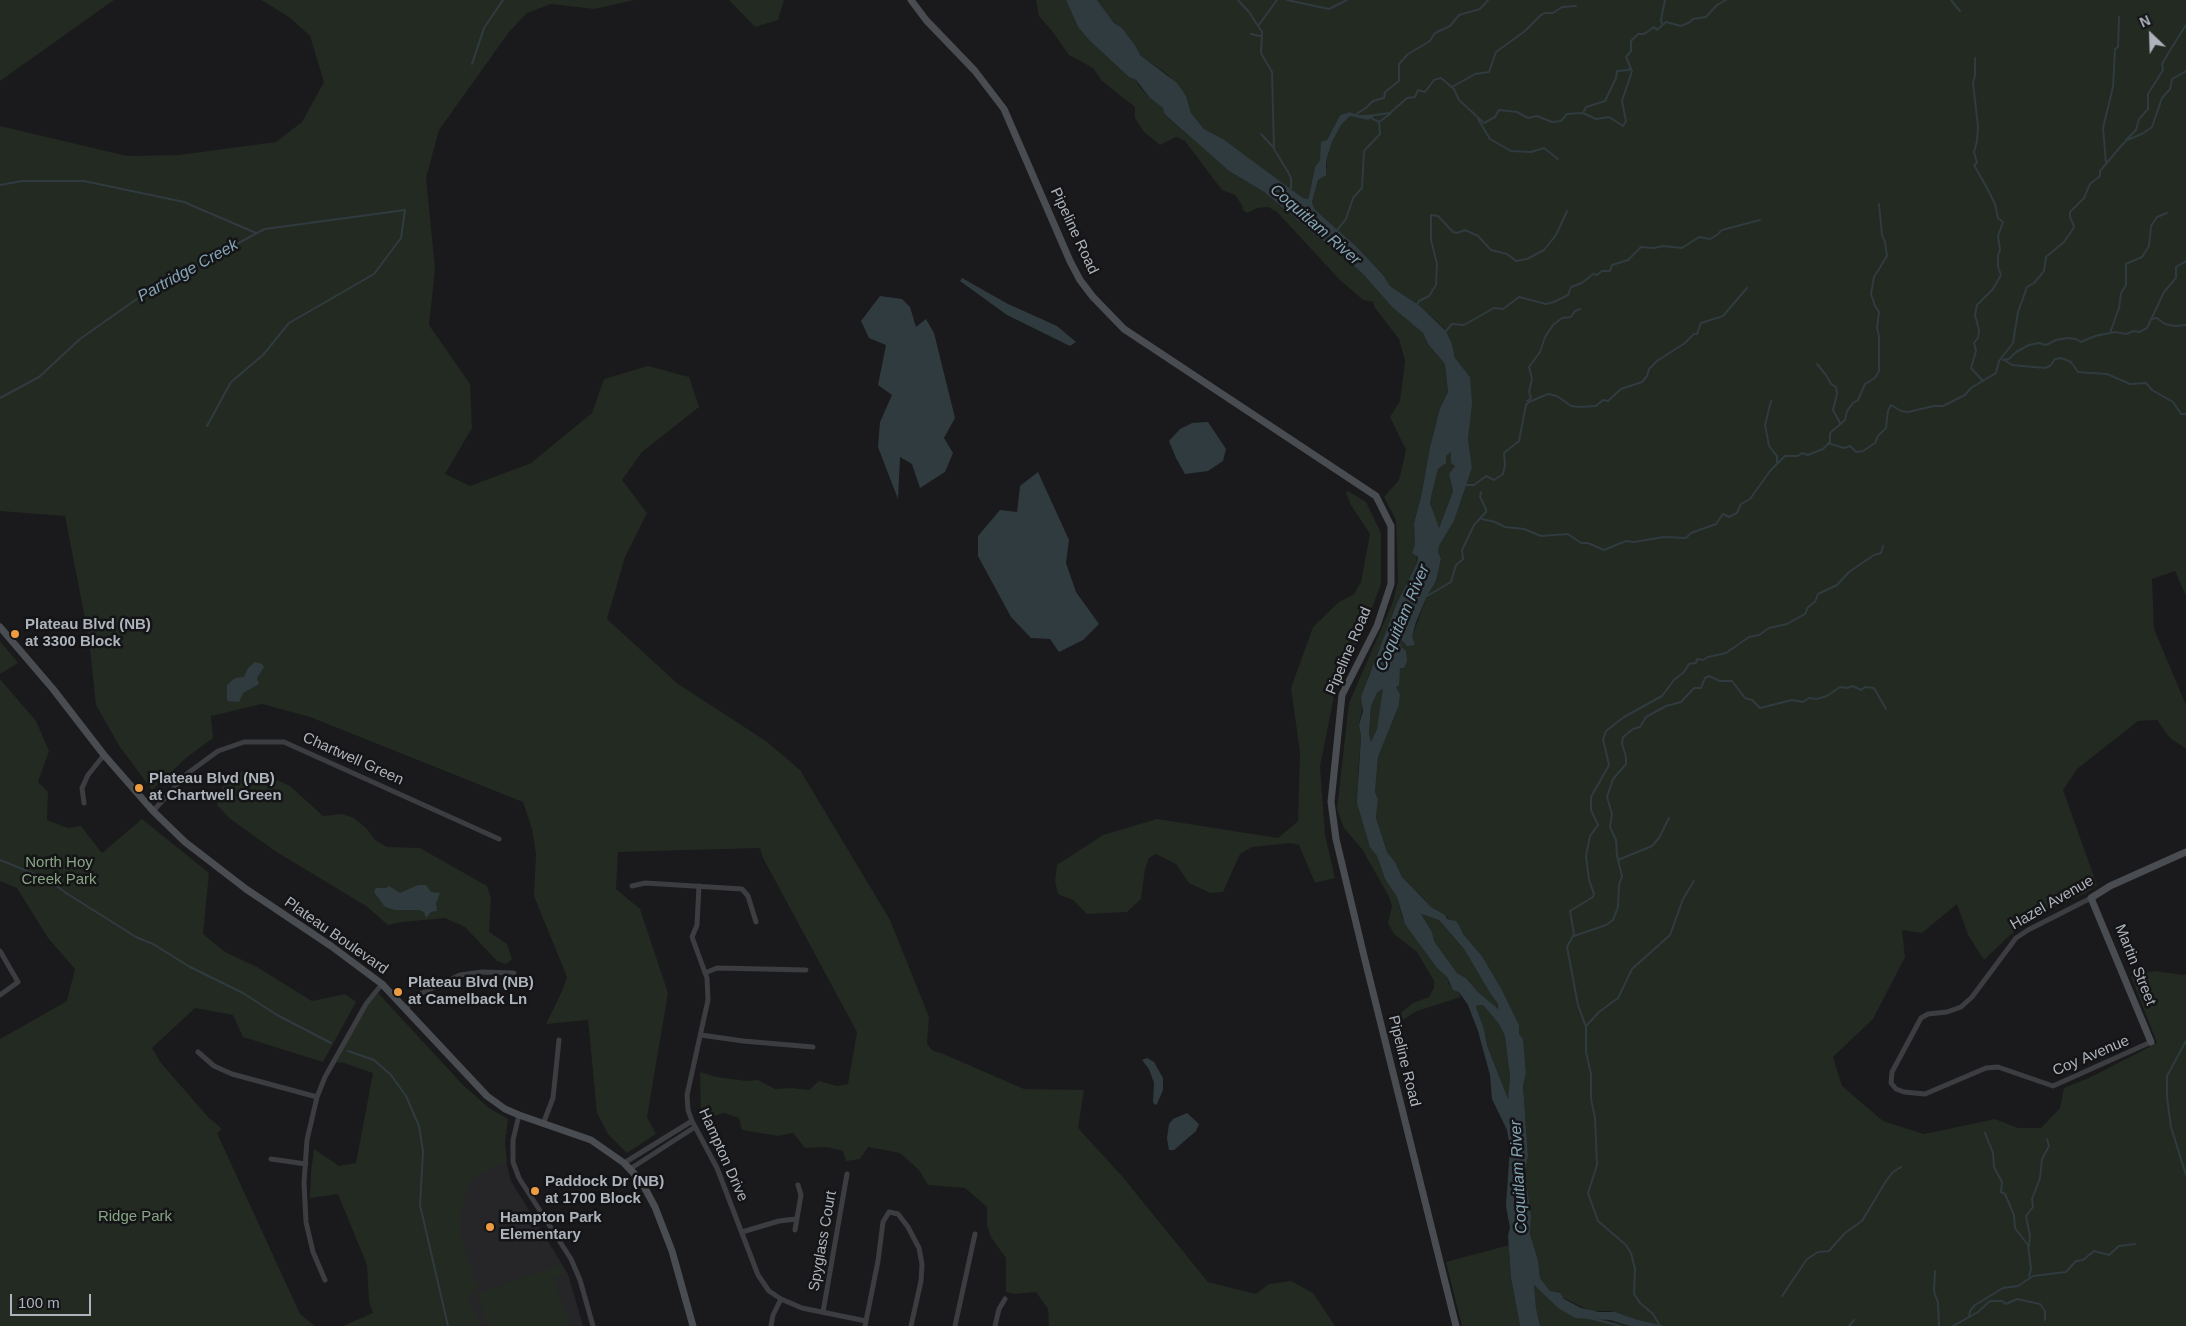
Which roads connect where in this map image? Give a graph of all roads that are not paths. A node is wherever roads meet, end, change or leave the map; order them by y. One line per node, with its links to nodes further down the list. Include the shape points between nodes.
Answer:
1 (911, 0): 51 (street, Pipeline Road, via 975,71 1004,109 1070,261 1093,296 1124,328 1376,496 1392,526 1391,584 1377,626 1342,695 1331,802 1336,839)
2 (0, 627): 3 (street, Plateau Boulevard)
3 (104, 755): 4 (street, via 88,774 82,788); 5 (street, Plateau Boulevard)
4 (84, 803)
5 (153, 811): 6 (street, Chartwell Green, via 188,773 218,751 244,742 284,742); 16 (street, Plateau Boulevard, via 185,842 246,889)
6 (498, 839)
7 (2186, 852): 10 (street, Hazel Avenue, via 2110,886)
8 (632, 886): 9 (street, via 645,883)
9 (699, 886): 11 (street, via 742,889 748,896); 14 (street, Hampton Drive, via 697,925 692,937)
10 (2091, 898): 19 (street, Hazel Avenue, via 2016,938 1961,1007); 22 (street, Martin Street)
11 (756, 922)
12 (0, 951): 17 (street, via 18,982)
13 (806, 970): 14 (street, via 717,968)
14 (705, 972): 20 (street, Hampton Drive, via 708,1000)
15 (514, 974): 18 (street, via 482,972 460,975 422,993)
16 (382, 984): 18 (street, Plateau Boulevard); 25 (street, via 366,1004)
17 (0, 996)
18 (406, 1008): 26 (street, Plateau Boulevard, via 487,1096)
19 (1928, 1014): 22 (street, Coy Avenue, via 1920,1020 1891,1075 1894,1088 1909,1094 1930,1093 1994,1067 2045,1085 2057,1085)
20 (701, 1035): 23 (street); 27 (street, Hampton Drive, via 687,1095)
21 (559, 1040): 28 (street, via 553,1098)
22 (2151, 1042)
23 (813, 1047)
24 (198, 1052): 25 (street, via 214,1066 232,1074)
25 (316, 1097): 32 (street, via 307,1140)
26 (519, 1115): 28 (street, Plateau Boulevard); 45 (street, via 513,1140 513,1162 519,1178 570,1259 580,1280)
27 (692, 1120): 29 (street, Hampton Drive); 31 (street)
28 (543, 1124): 31 (street, Plateau Boulevard, via 591,1140)
29 (695, 1127): 33 (street); 38 (street, Hampton Drive, via 717,1168)
30 (270, 1159): 32 (street)
31 (624, 1163): 33 (street, Plateau Boulevard)
32 (306, 1164): 40 (street, via 306,1222 313,1252)
33 (630, 1169): 46 (street, Plateau Boulevard, via 641,1181 655,1207 672,1251)
34 (847, 1174): 43 (street, Spyglass Court)
35 (798, 1185): 36 (street, via 801,1195)
36 (796, 1219): 37 (street); 38 (street)
37 (795, 1230)
38 (742, 1232): 41 (street, Hampton Drive, via 758,1275 769,1291)
39 (975, 1234): 49 (street)
40 (325, 1280)
41 (781, 1299): 43 (street, Hampton Drive); 47 (street)
42 (1005, 1299): 50 (street)
43 (823, 1312): 44 (street, Hampton Drive)
44 (865, 1324): 48 (street, via 883,1222 889,1212 898,1214 919,1248 921,1281)
45 (593, 1326)
46 (693, 1326)
47 (771, 1326)
48 (911, 1326)
49 (956, 1326)
50 (995, 1326)
51 (1456, 1326)

